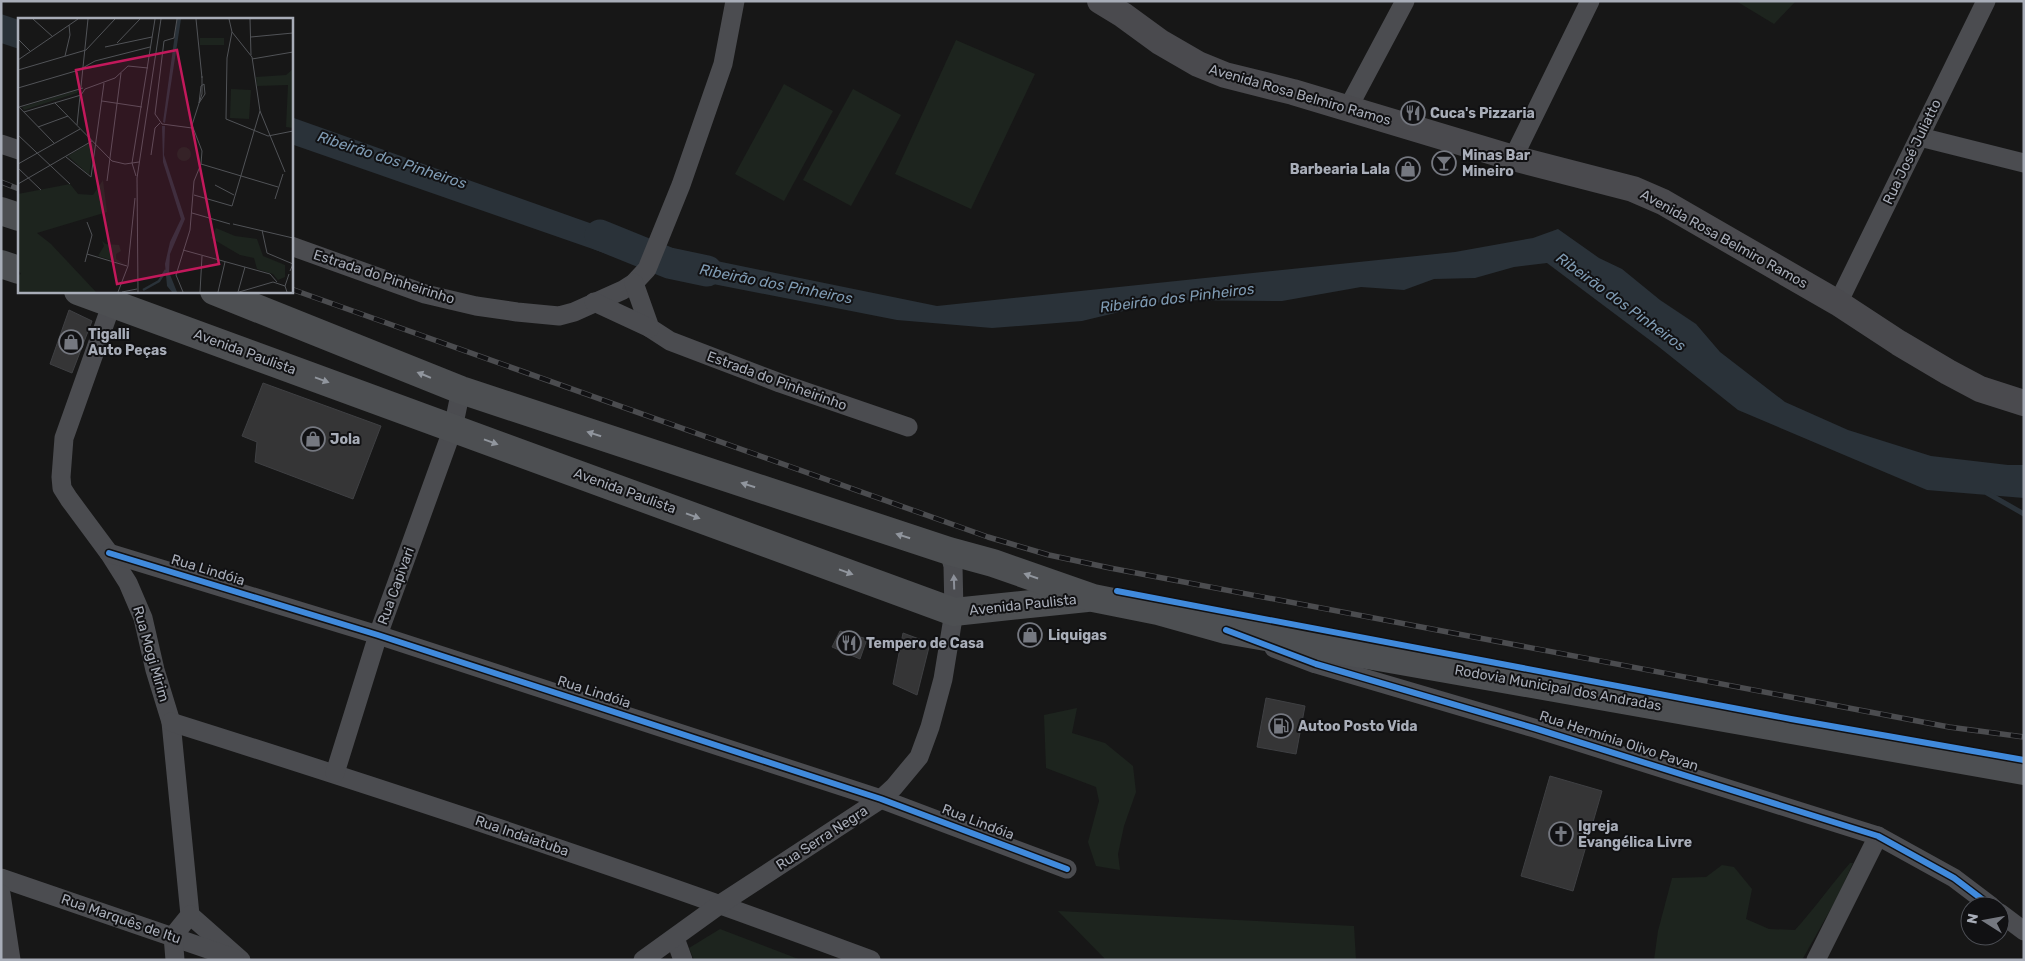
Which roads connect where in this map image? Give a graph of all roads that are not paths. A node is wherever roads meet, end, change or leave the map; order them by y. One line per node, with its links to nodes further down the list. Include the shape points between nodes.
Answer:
1 (735, 1): 17 (street, via 723,64 703,125 661,237)
2 (1100, 1): 6 (main road, Avenida Rosa Belmiro Ramos, via 1198,64 1225,75)
3 (1405, 1): 6 (street)
4 (1590, 1): 10 (street)
5 (1986, 1): 7 (street, Rua José Juliatto)
6 (1348, 108): 10 (main road, Avenida Rosa Belmiro Ramos)
7 (1920, 137): 11 (street); 22 (street, Rua José Juliatto)
8 (1, 144): 9 (street)
9 (18, 150)
10 (1513, 158): 22 (main road, Avenida Rosa Belmiro Ramos, via 1633,188 1664,202)
11 (2024, 163)
12 (1, 211): 13 (main road)
13 (18, 217)
14 (292, 246): 21 (street, Estrada do Pinheirinho, via 426,294 476,306 559,316)
15 (1, 264): 16 (main road)
16 (18, 270)
17 (641, 276): 21 (street, Estrada do Pinheirinho); 23 (street)
18 (84, 292): 20 (main road, Avenida Paulista)
19 (216, 292): 24 (main road, Avenida Paulista, one-way to 19)
20 (112, 297): 27 (main road, Avenida Paulista, one-way to 27); 29 (street, Rua Mogi Mirim, via 64,438 61,477 68,500)
21 (594, 302): 23 (street, Estrada do Pinheirinho)
22 (1838, 303): 25 (main road, Avenida Rosa Belmiro Ramos, via 1948,372 1980,388)
23 (650, 328): 26 (street, Estrada do Pinheirinho, via 670,341 771,380)
24 (461, 390): 27 (street, Rua Capivari); 28 (main road, Avenida Paulista, one-way to 24)
25 (2024, 403)
26 (908, 427)
27 (453, 428): 31 (main road, Avenida Paulista, one-way to 31); 33 (street, Rua Capivari)
28 (949, 551): 30 (main road, Avenida Paulista, one-way to 28); 31 (street, Rua Serra Negra, one-way to 28, via 953,566)
29 (109, 553): 33 (street, Rua Lindóia); 34 (street, Rua Mogi Mirim, via 128,583 143,618)
30 (1093, 598): 31 (main road, Avenida Paulista); 32 (main road, Rodovia Municipal dos Andradas, via 1158,611)
31 (954, 612): 37 (street, Rua Serra Negra, via 943,679 930,727 918,757)
32 (1226, 630): 35 (main road, Rodovia Municipal dos Andradas); 38 (street, Rua Hermínia Olivo Pavan, via 1316,664 1534,728)
33 (378, 635): 36 (street, Rua Capivari); 37 (street, Rua Lindóia)
34 (171, 722): 36 (street, Rua Indaiatuba); 44 (street, Rua Mogi Mirim)
35 (2024, 771)
36 (335, 774): 43 (street, Rua Indaiatuba)
37 (881, 799): 39 (street, Rua Lindóia); 43 (street, Rua Serra Negra)
38 (1878, 836): 42 (street, Rua Hermínia Olivo Pavan, via 1954,878); 55 (street)
39 (1067, 869)
40 (1, 878): 47 (street, Rua Marquês de Itu)
41 (1, 894): 49 (street)
42 (1978, 896)
43 (722, 903): 48 (street, Rua Serra Negra); 54 (street, Rua Indaiatuba)
44 (190, 914): 47 (street); 51 (street)
45 (2010, 920): 46 (street)
46 (2024, 931)
47 (173, 936): 50 (street); 51 (street, Rua Marquês de Itu)
48 (675, 938): 52 (street, Rua Serra Negra); 53 (street)
49 (11, 960)
50 (175, 960)
51 (240, 960)
52 (642, 960)
53 (683, 960)
54 (871, 960)
55 (1816, 960)

